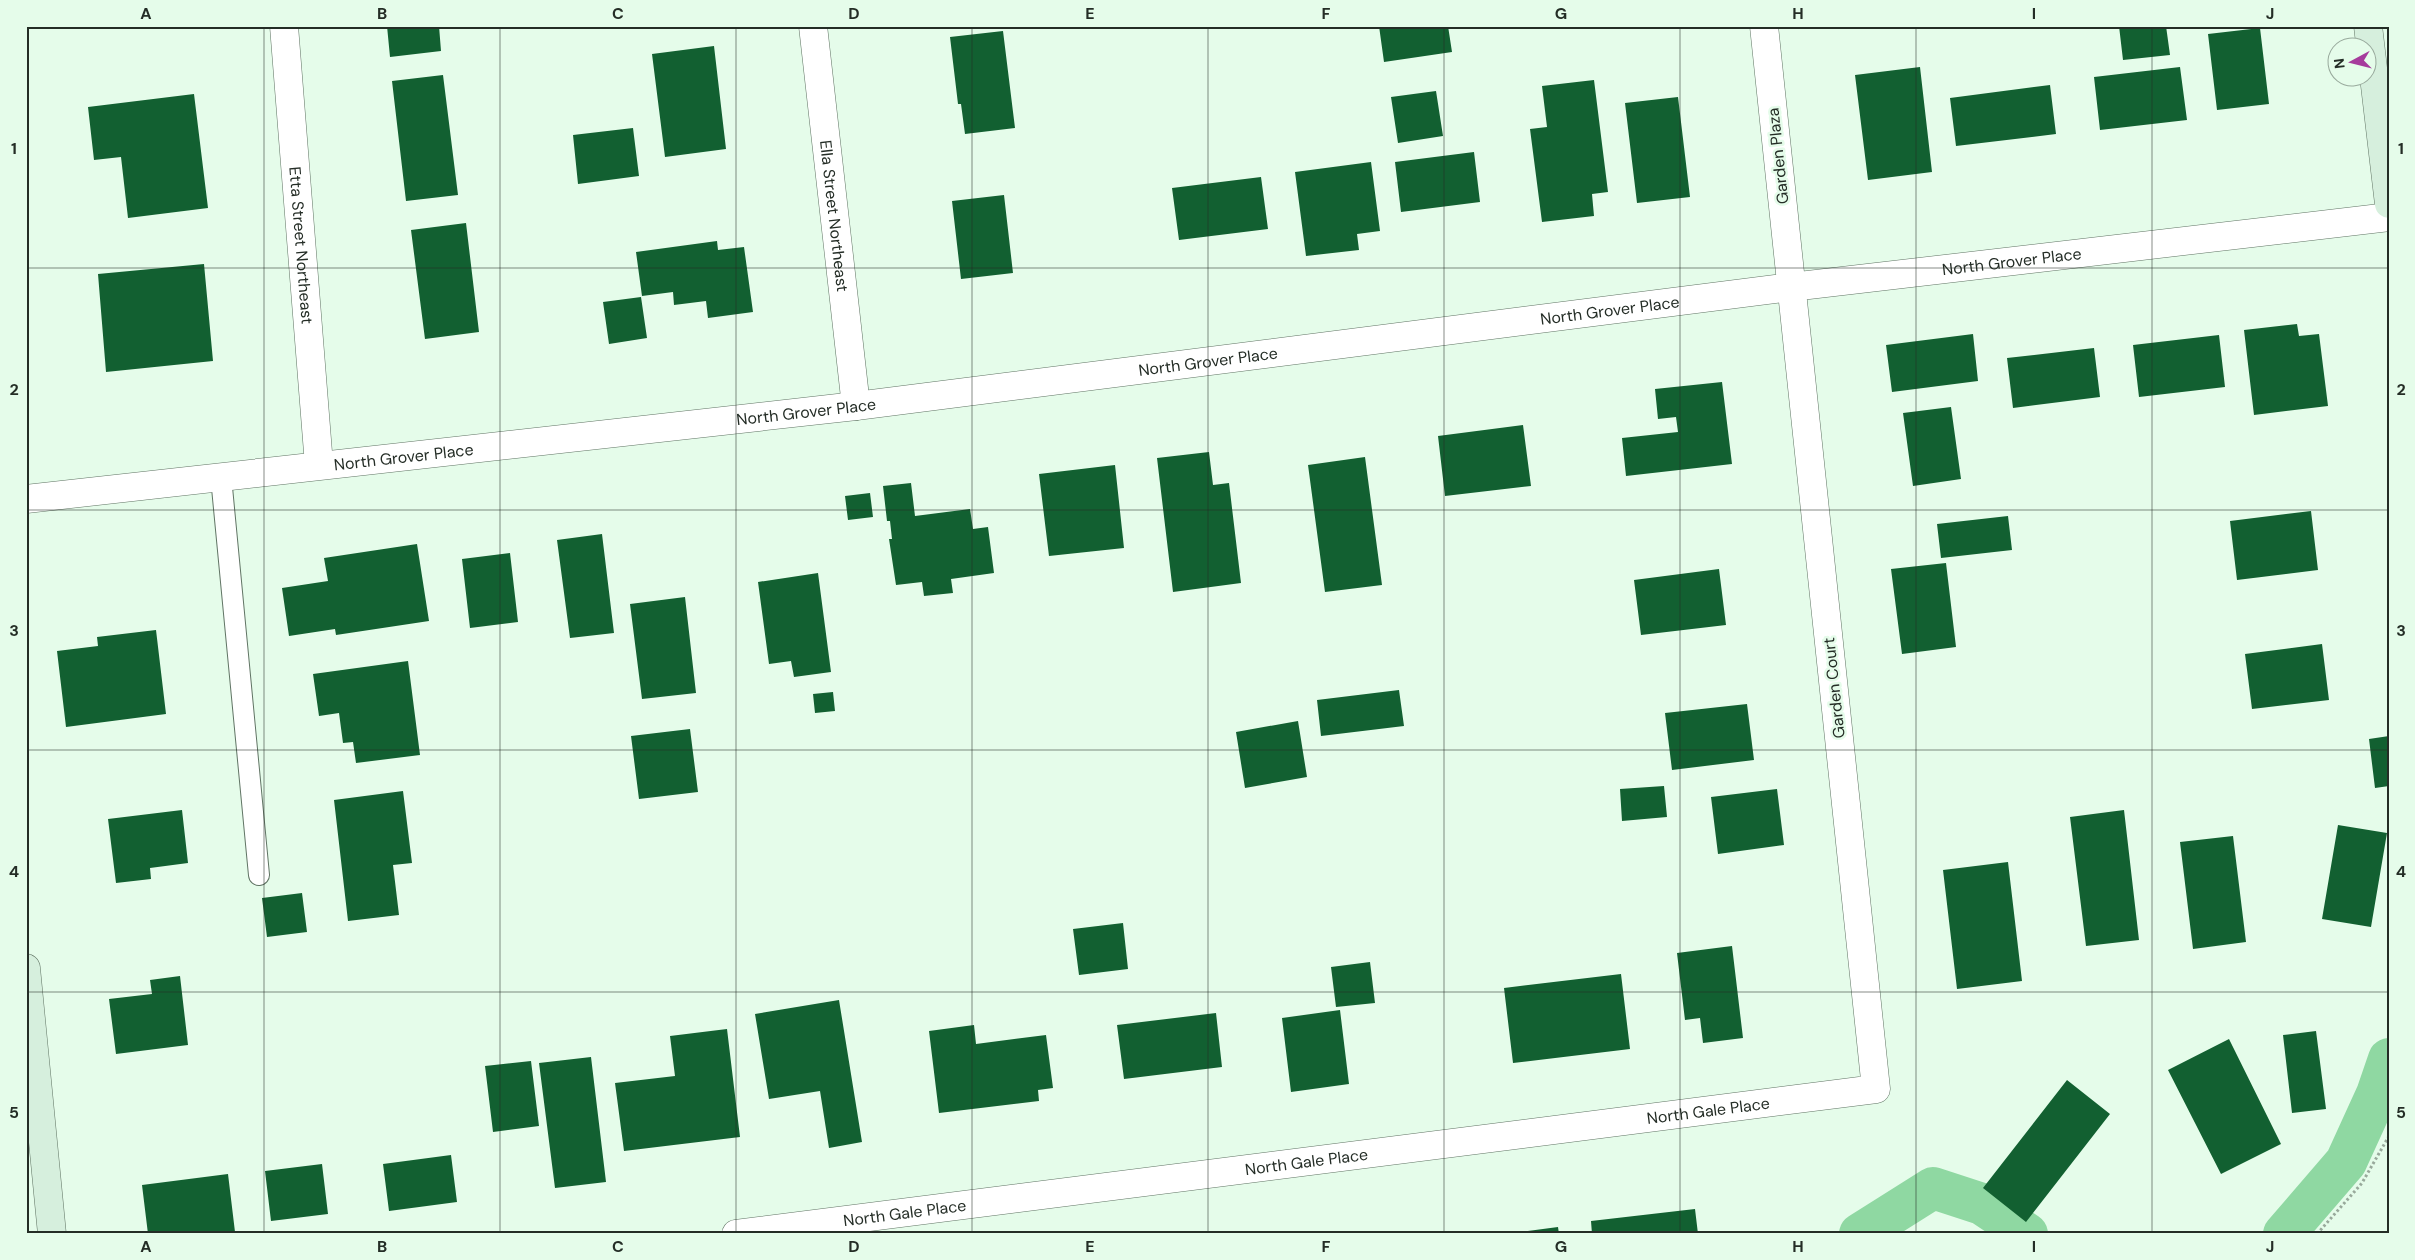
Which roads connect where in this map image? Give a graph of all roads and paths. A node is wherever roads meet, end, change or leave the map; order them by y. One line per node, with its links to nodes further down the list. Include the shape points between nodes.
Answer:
1 (284, 26): 9 (street, Etta Street Northeast)
2 (813, 26): 8 (street, Ella Street Northeast)
3 (1764, 26): 7 (street, Garden Plaza)
4 (2368, 26): 5 (street)
5 (2389, 204)
6 (2389, 217): 7 (street, North Grover Place)
7 (1791, 287): 8 (street, North Grover Place); 14 (street, Garden Court)
8 (856, 406): 9 (street, North Grover Place)
9 (320, 466): 10 (street, North Grover Place)
10 (221, 477): 11 (street, North Grover Place); 12 (lane)
11 (26, 499)
12 (259, 875)
13 (26, 968): 16 (street)
14 (1876, 1089): 17 (street, North Gale Place)
15 (2389, 1136): 18 (path, via 2362,1183)
16 (52, 1234)
17 (736, 1234)
18 (2317, 1234)

